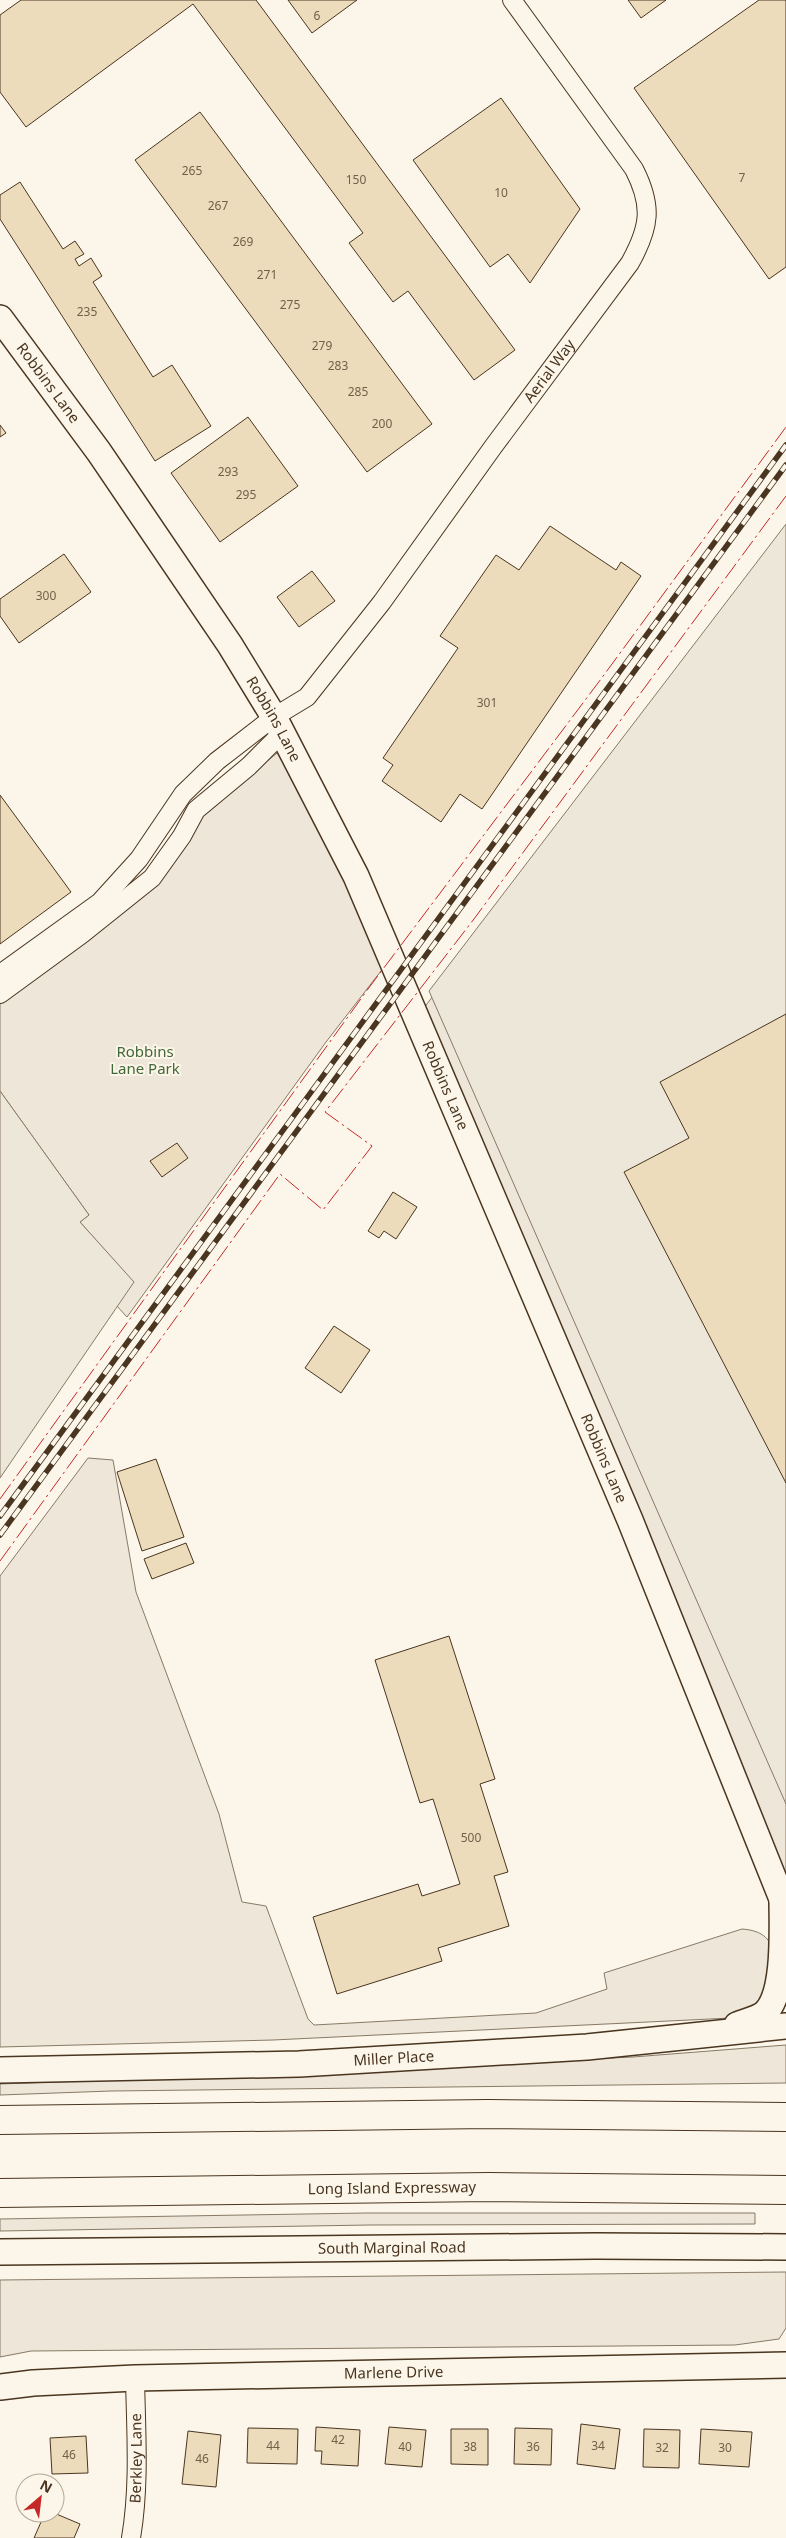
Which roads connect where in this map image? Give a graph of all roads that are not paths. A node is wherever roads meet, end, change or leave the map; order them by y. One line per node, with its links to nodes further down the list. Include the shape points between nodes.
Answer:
1 (512, 0): 3 (street, Aerial Way, via 634,169 644,188 647,215 644,239 630,263 382,602 307,698)
2 (2, 325): 3 (street, Robbins Lane, via 99,452 214,621)
3 (278, 725): 4 (street, via 217,760 183,794 140,859 100,902); 5 (street, via 249,766 196,810 152,878); 6 (street, Robbins Lane, via 356,876 399,974 630,1520)
4 (0, 974)
5 (0, 994)
6 (785, 1903): 8 (street, via 781,1976 776,1999 765,2013 735,2026)
7 (786, 2026): 8 (street, Miller Place)
8 (660, 2040): 9 (street, Miller Place, via 299,2064)
9 (0, 2070)
10 (783, 2116): 11 (highway, via 479,2114)
11 (0, 2120)
12 (783, 2190): 13 (highway, Long Island Expressway, via 488,2187)
13 (0, 2193)
14 (778, 2247): 15 (street, South Marginal Road)
15 (0, 2252)
16 (786, 2365): 17 (street, Marlene Drive)
17 (135, 2378): 18 (street, Marlene Drive); 19 (street, Berkley Lane, via 136,2511)
18 (0, 2387)
19 (130, 2538)

